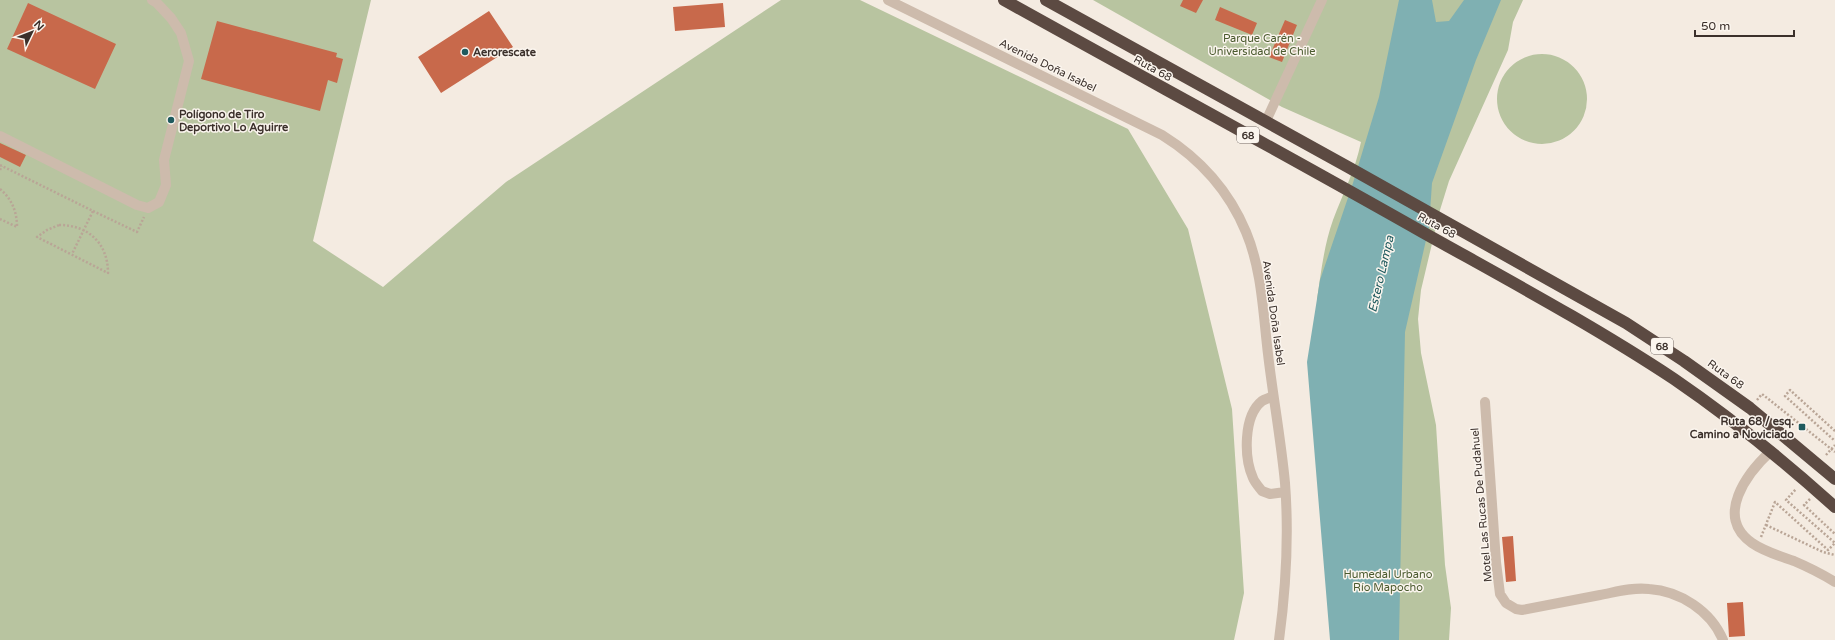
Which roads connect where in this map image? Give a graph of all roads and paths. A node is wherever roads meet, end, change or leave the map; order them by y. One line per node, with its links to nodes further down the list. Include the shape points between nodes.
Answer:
1 (152, 0): 11 (street, via 171,18 181,33 190,61 164,160 166,185 159,202)
2 (888, 0): 16 (street, Avenida Doña Isabel, via 1152,130 1176,144 1203,167 1220,186 1237,214 1253,251 1258,270)
3 (1004, 0): 22 (highway, Ruta 68 / 68, via 1338,184 1640,358 1708,403)
4 (1322, 0): 6 (street)
5 (1050, 2): 6 (highway, Ruta 68 / 68)
6 (1266, 121): 18 (highway, Ruta 68 / 68, via 1626,323)
7 (0, 136): 11 (street, via 137,205)
8 (1, 165): 9 (path); 12 (path)
9 (0, 170)
10 (0, 189): 13 (path, via 12,204 17,217 17,228)
11 (148, 208): 12 (path, via 137,232)
12 (93, 211): 14 (path)
13 (0, 219)
14 (84, 229): 15 (path); 15 (path, via 72,225 59,225 46,230 38,237); 15 (path, via 103,249 108,262 108,273)
15 (72, 254)
16 (1273, 396): 28 (street, Avenida Doña Isabel); 28 (street, via 1263,400 1252,414 1248,426 1248,452 1253,479 1262,491 1270,494)
17 (1484, 402): 36 (street, Motel Las Rucas De Pudahuel, via 1496,562 1500,594 1506,603 1522,610 1631,589 1658,590 1697,607 1712,620)
18 (1750, 408): 23 (path, via 1762,394); 25 (highway, Ruta 68 / 68)
19 (1835, 431): 20 (path, via 1790,390 1785,396)
20 (1835, 441)
21 (1835, 445): 24 (path)
22 (1771, 451): 27 (highway, Ruta 68 / 68); 32 (street, via 1747,479 1735,506 1735,518 1740,530)
23 (1835, 452)
24 (1825, 456)
25 (1835, 479)
26 (1801, 484): 30 (path, via 1786,500 1835,544 1828,550 1775,502)
27 (1817, 491): 29 (highway, Ruta 68 / 68); 31 (path, via 1804,505)
28 (1285, 492): 35 (street, Avenida Doña Isabel, via 1286,554)
29 (1835, 507)
30 (1766, 525): 32 (path); 33 (path, via 1823,552)
31 (1835, 534)
32 (1757, 546): 34 (street)
33 (1835, 555)
34 (1835, 582)
35 (1279, 640)
36 (1723, 640)

